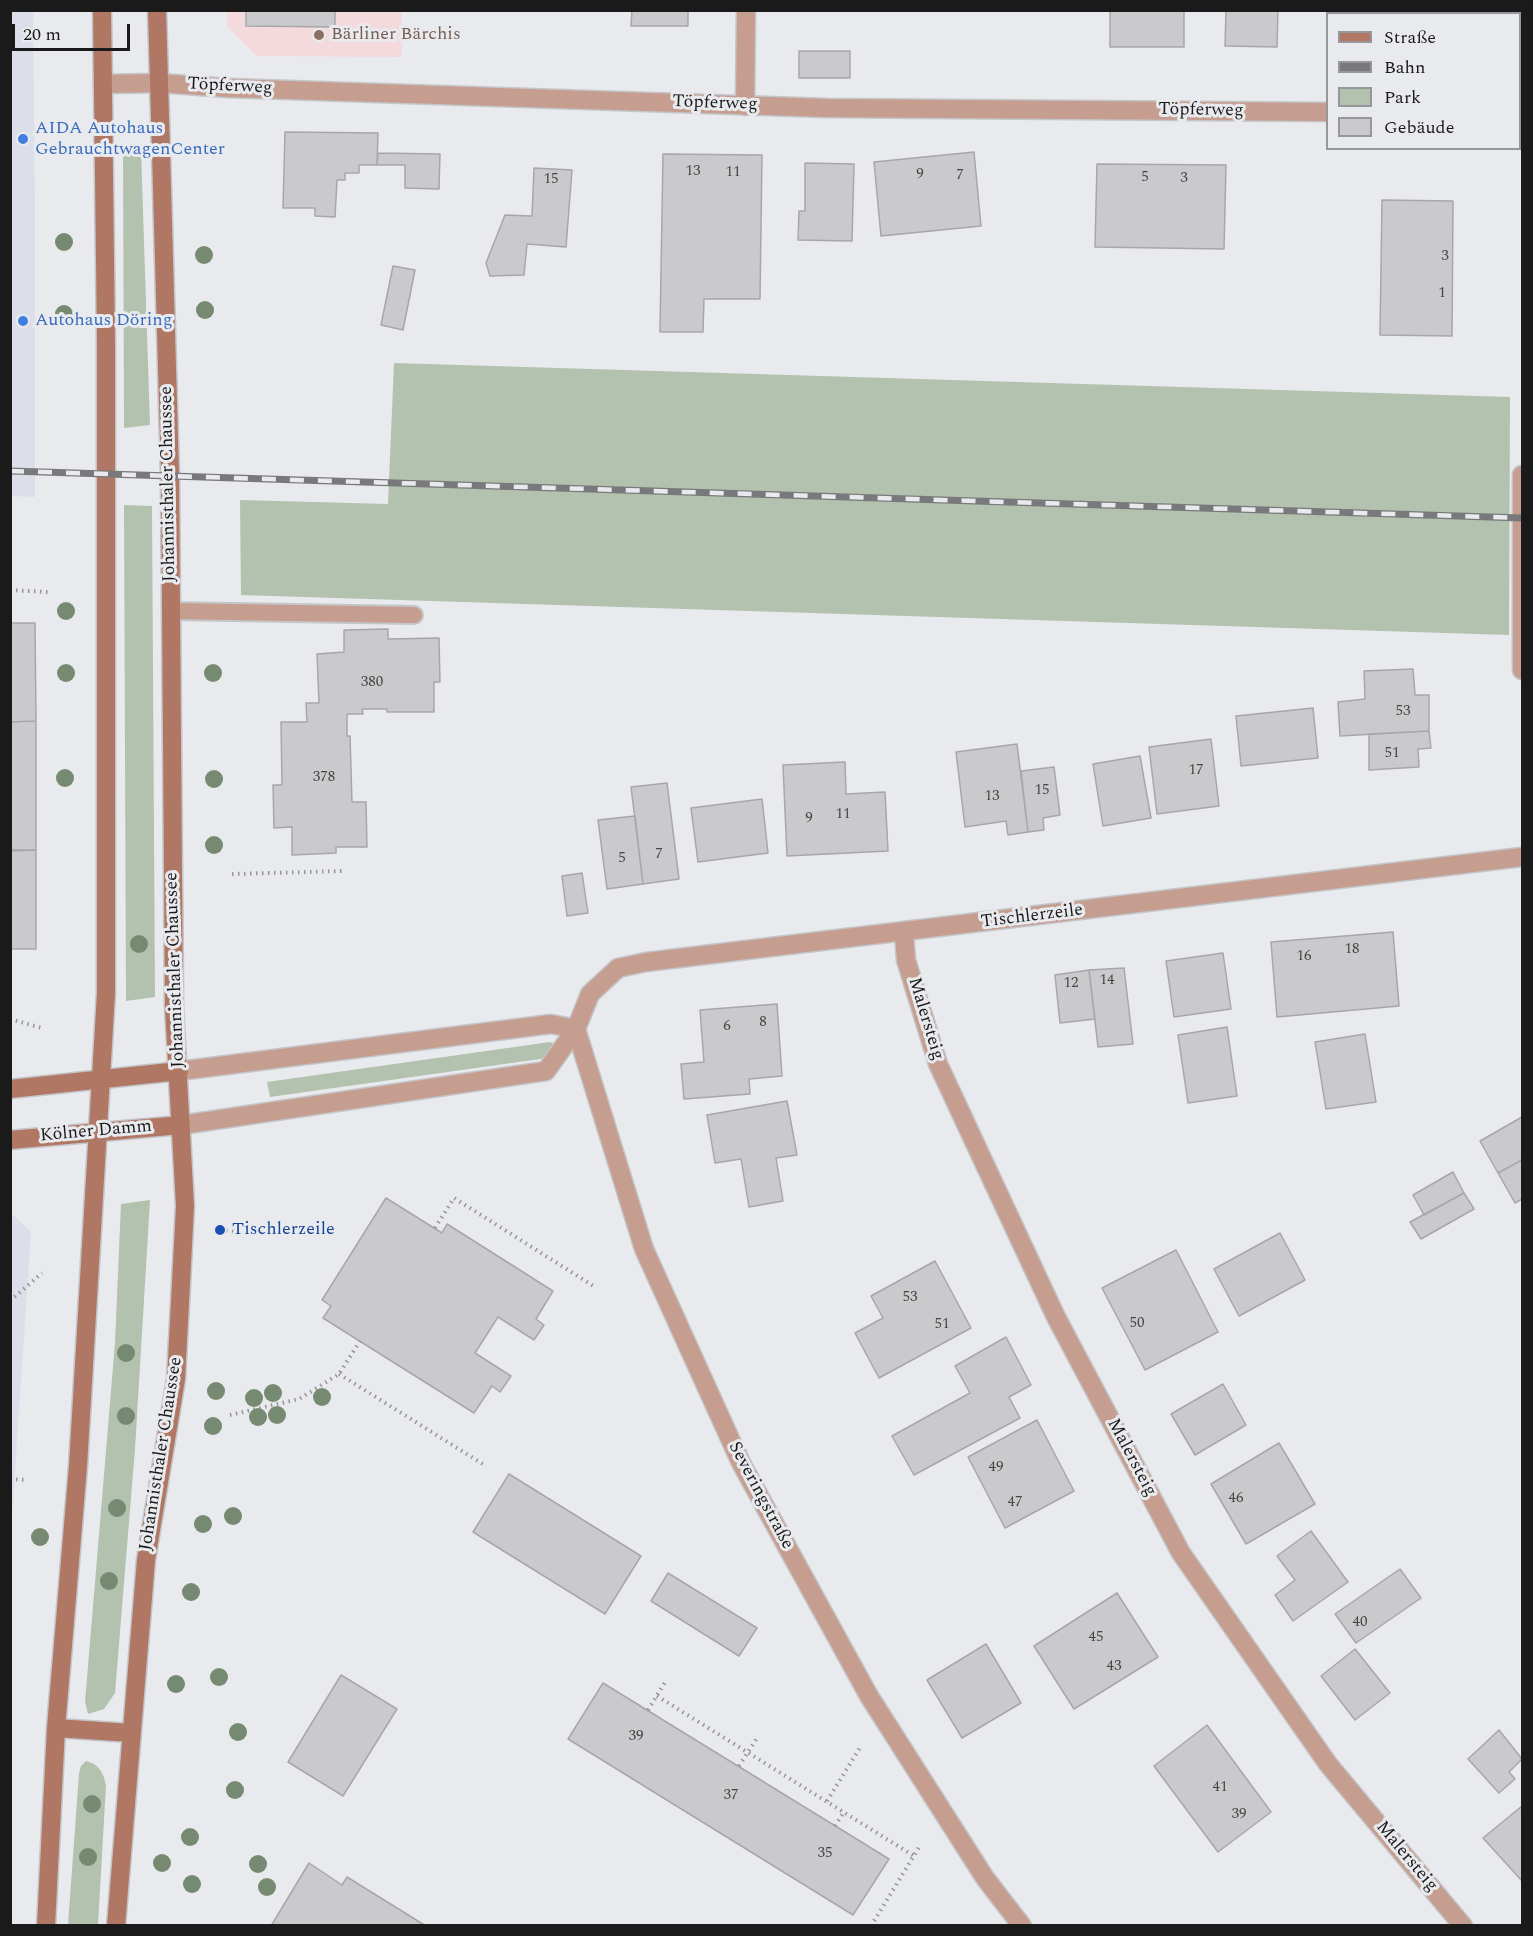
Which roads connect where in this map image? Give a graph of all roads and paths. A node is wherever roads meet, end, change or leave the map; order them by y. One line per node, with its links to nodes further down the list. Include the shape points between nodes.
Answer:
1 (102, 10): 5 (main road)
2 (157, 10): 4 (main road, Johannisthaler Chaussee)
3 (746, 10): 6 (street)
4 (159, 83): 5 (street, Töpferweg); 6 (street, Töpferweg); 12 (main road, Johannisthaler Chaussee)
5 (104, 84): 23 (main road, via 107,905)
6 (745, 105): 7 (street, Töpferweg)
7 (1326, 112)
8 (1522, 475): 9 (street)
9 (1521, 518): 14 (street)
10 (10, 590): 11 (path)
11 (48, 591)
12 (171, 611): 13 (lane); 22 (main road, Johannisthaler Chaussee, via 174,1007)
13 (414, 615)
14 (1522, 670)
15 (1522, 857): 18 (street, Tischlerzeile)
16 (342, 870): 17 (path)
17 (232, 874)
18 (904, 933): 21 (street, Tischlerzeile, via 618,968 590,994); 58 (street, Malersteig, via 906,960 938,1064 1056,1317 1181,1553 1329,1764)
19 (10, 1019): 20 (path)
20 (42, 1028)
21 (576, 1029): 22 (street, via 551,1024); 25 (street, Tischlerzeile, via 546,1071); 57 (street, Severingstraße, via 644,1249 741,1463 869,1696 985,1878)
22 (179, 1071): 23 (main road); 25 (main road, Johannisthaler Chaussee)
23 (101, 1081): 24 (main road); 26 (main road)
24 (10, 1089)
25 (181, 1125): 26 (main road, Kölner Damm); 44 (main road, Johannisthaler Chaussee, via 185,1206 176,1379 146,1560)
26 (98, 1132): 27 (main road, Kölner Damm); 43 (main road, via 78,1466)
27 (10, 1140)
28 (435, 1228): 32 (path, via 454,1198)
29 (220, 1230): 30 (path)
30 (241, 1232)
31 (42, 1273): 33 (path)
32 (595, 1287)
33 (10, 1300)
34 (360, 1341): 35 (path)
35 (339, 1374): 36 (path, via 299,1399); 37 (path)
36 (230, 1415)
37 (486, 1466)
38 (10, 1479): 39 (path)
39 (26, 1480)
40 (665, 1682): 41 (path)
41 (657, 1696): 42 (path); 47 (path)
42 (648, 1710)
43 (56, 1728): 44 (main road); 54 (main road)
44 (131, 1733): 55 (main road, Johannisthaler Chaussee)
45 (757, 1738): 47 (path)
46 (861, 1746): 49 (path)
47 (748, 1752): 48 (path); 49 (path)
48 (739, 1767)
49 (827, 1801): 50 (path)
50 (844, 1812): 51 (path); 53 (path)
51 (835, 1826)
52 (921, 1844): 53 (path)
53 (914, 1856): 56 (path)
54 (46, 1926)
55 (116, 1926)
56 (871, 1926)
57 (1022, 1926)
58 (1463, 1926)

